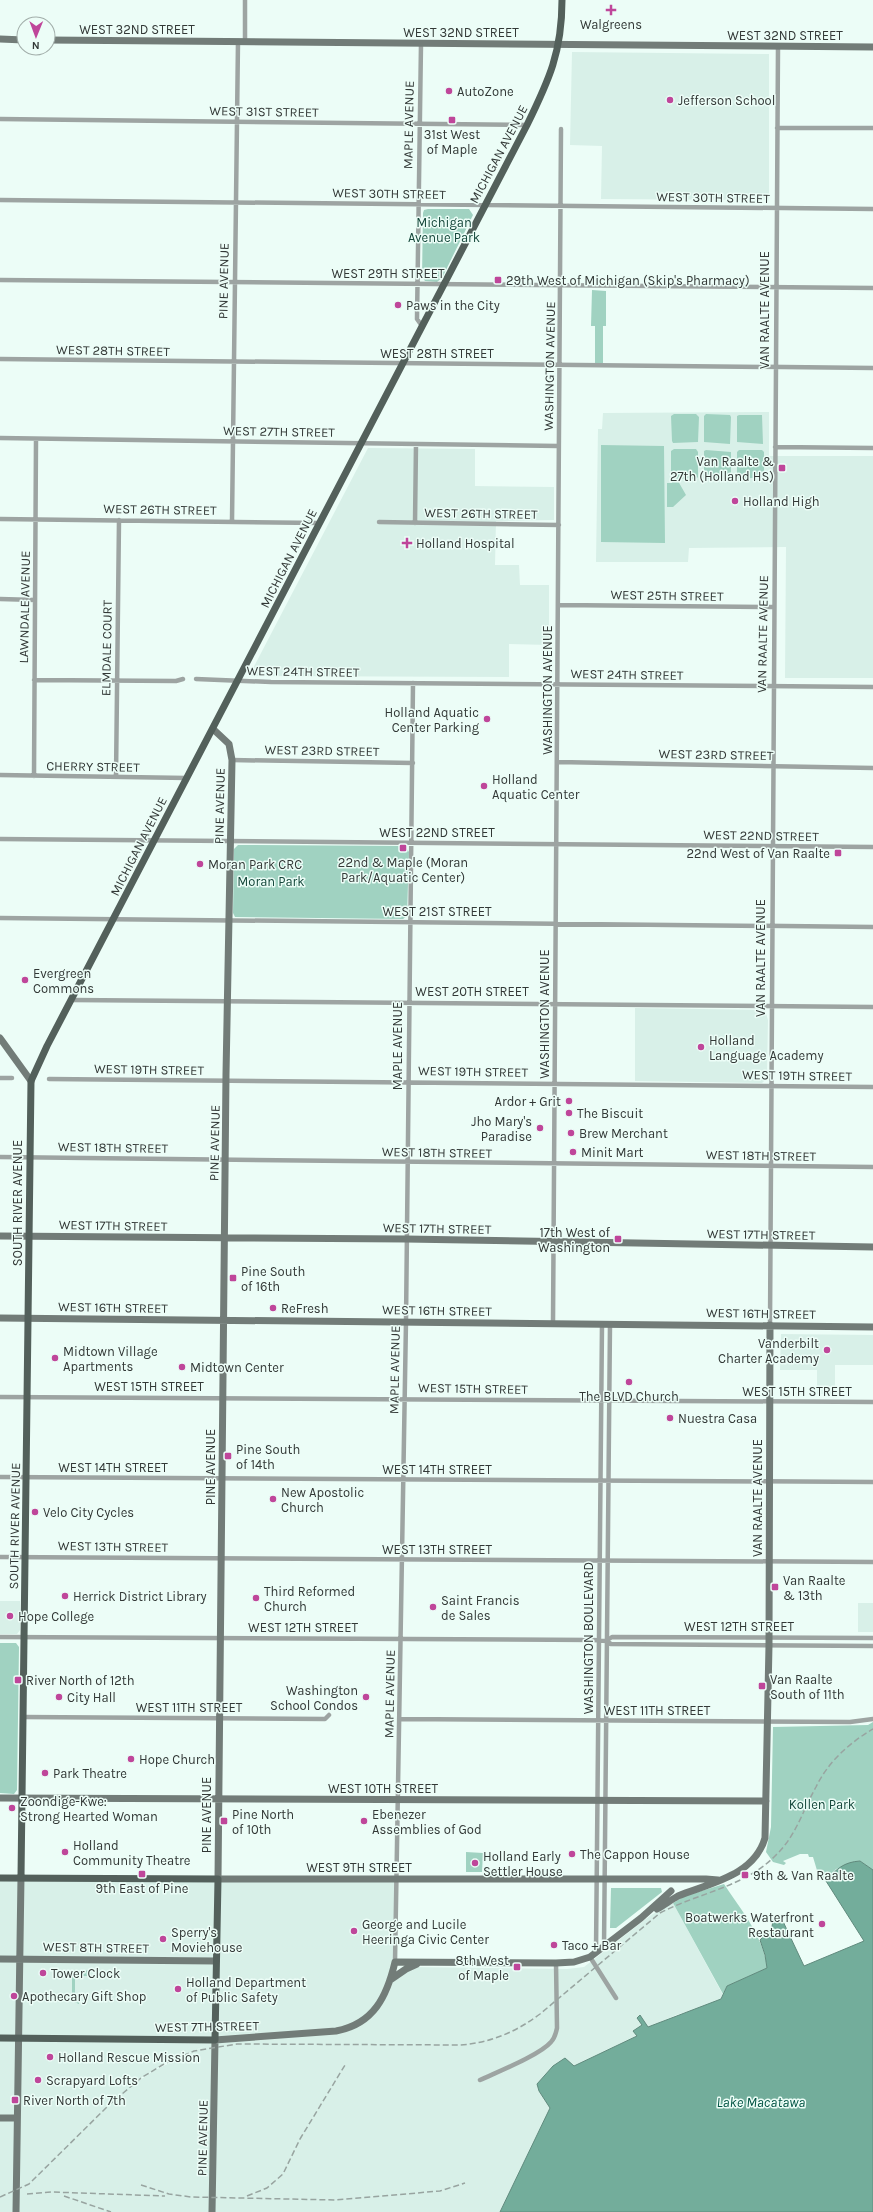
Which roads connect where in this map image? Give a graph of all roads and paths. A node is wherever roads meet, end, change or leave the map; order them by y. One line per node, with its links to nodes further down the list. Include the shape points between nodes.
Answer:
1 (244, 0): 6 (street, PINE AVENUE)
2 (562, 0): 8 (main road, MICHIGAN AVENUE)
3 (0, 39): 4 (street)
4 (16, 40)
5 (56, 40): 6 (street, WEST 32ND STREET)
6 (242, 42): 7 (street, WEST 32ND STREET); 12 (street, PINE AVENUE)
7 (420, 44): 8 (street, WEST 32ND STREET); 13 (street, MAPLE AVENUE)
8 (559, 44): 9 (street, WEST 32ND STREET); 14 (main road, MICHIGAN AVENUE, via 549,79)
9 (778, 47): 10 (street, WEST 32ND STREET); 15 (street, VAN RAALTE AVENUE)
10 (873, 47)
11 (0, 118): 12 (street, WEST 31ST STREET)
12 (237, 122): 13 (street, WEST 31ST STREET); 19 (street, PINE AVENUE)
13 (419, 124): 14 (street, WEST 31ST STREET); 20 (street, MAPLE AVENUE)
14 (527, 125): 21 (main road, MICHIGAN AVENUE)
15 (777, 128): 16 (street); 23 (street, VAN RAALTE AVENUE)
16 (873, 128)
17 (561, 129): 22 (street, WASHINGTON AVENUE)
18 (0, 200): 19 (street, WEST 30TH STREET)
19 (236, 203): 20 (street, WEST 30TH STREET); 26 (street, PINE AVENUE)
20 (418, 204): 21 (street, WEST 30TH STREET); 27 (street, MAPLE AVENUE)
21 (484, 206): 22 (street, WEST 30TH STREET); 28 (main road, MICHIGAN AVENUE)
22 (562, 206): 23 (street, WEST 30TH STREET); 29 (street, WASHINGTON AVENUE)
23 (776, 209): 24 (street, WEST 30TH STREET); 30 (street, VAN RAALTE AVENUE)
24 (873, 209)
25 (0, 280): 26 (street, WEST 29TH STREET)
26 (234, 282): 27 (street, WEST 29TH STREET); 34 (street, PINE AVENUE)
27 (417, 284): 28 (street, WEST 29TH STREET); 32 (street, MAPLE AVENUE, via 416,319)
28 (444, 284): 29 (street, WEST 29TH STREET); 32 (main road, MICHIGAN AVENUE)
29 (562, 285): 30 (street, WEST 29TH STREET); 36 (street, WASHINGTON AVENUE)
30 (776, 288): 31 (street, WEST 29TH STREET); 37 (street, VAN RAALTE AVENUE)
31 (873, 288)
32 (422, 326): 35 (main road, MICHIGAN AVENUE)
33 (0, 359): 34 (street, WEST 28TH STREET)
34 (234, 363): 35 (street, WEST 28TH STREET); 41 (street, PINE AVENUE)
35 (403, 364): 36 (street, WEST 28TH STREET); 42 (main road, MICHIGAN AVENUE)
36 (560, 365): 37 (street, WEST 28TH STREET); 44 (street, WASHINGTON AVENUE)
37 (776, 367): 38 (street, WEST 28TH STREET); 45 (street, VAN RAALTE AVENUE)
38 (873, 368)
39 (0, 438): 40 (street, WEST 27TH STREET)
40 (36, 439): 41 (street, WEST 27TH STREET); 48 (street, LAWNDALE AVENUE)
41 (233, 442): 42 (street, WEST 27TH STREET); 50 (street, PINE AVENUE)
42 (362, 444): 43 (street, WEST 27TH STREET); 52 (main road, MICHIGAN AVENUE)
43 (416, 444): 44 (street, WEST 27TH STREET); 53 (street)
44 (558, 446): 54 (street, WASHINGTON AVENUE)
45 (775, 447): 46 (street); 58 (street, VAN RAALTE AVENUE)
46 (873, 448)
47 (0, 519): 48 (street, WEST 26TH STREET)
48 (35, 519): 49 (street, WEST 26TH STREET); 56 (street, LAWNDALE AVENUE)
49 (119, 520): 50 (street, WEST 26TH STREET); 62 (street, ELMDALE COURT)
50 (232, 521): 52 (street, WEST 26TH STREET)
51 (379, 522): 53 (street, WEST 26TH STREET)
52 (319, 523): 63 (main road, MICHIGAN AVENUE)
53 (415, 523): 54 (street, WEST 26TH STREET)
54 (559, 525): 57 (street, WASHINGTON AVENUE)
55 (0, 599): 56 (street)
56 (35, 600): 61 (street, LAWNDALE AVENUE)
57 (559, 605): 58 (street, WEST 25TH STREET); 65 (street, WASHINGTON AVENUE)
58 (774, 607): 66 (street, VAN RAALTE AVENUE)
59 (183, 679): 62 (street)
60 (196, 679): 63 (street, WEST 24TH STREET)
61 (34, 680): 62 (street); 75 (street, LAWNDALE AVENUE)
62 (117, 681): 76 (street, ELMDALE COURT)
63 (237, 681): 64 (street, WEST 24TH STREET); 68 (main road, MICHIGAN AVENUE)
64 (414, 683): 65 (street, WEST 24TH STREET); 71 (street, MAPLE AVENUE)
65 (558, 684): 66 (street, WEST 24TH STREET); 70 (street, WASHINGTON AVENUE)
66 (773, 686): 67 (street, WEST 24TH STREET); 72 (street, VAN RAALTE AVENUE)
67 (873, 687)
68 (213, 729): 69 (street, PINE AVENUE, via 229,744); 77 (main road, MICHIGAN AVENUE)
69 (232, 760): 71 (street, WEST 23RD STREET); 80 (street, PINE AVENUE)
70 (558, 762): 72 (street, WEST 23RD STREET); 82 (street, WASHINGTON AVENUE)
71 (413, 763): 81 (street, MAPLE AVENUE)
72 (773, 766): 73 (street, WEST 23RD STREET); 83 (street, VAN RAALTE AVENUE)
73 (873, 768)
74 (0, 776): 75 (street, CHERRY STREET)
75 (34, 776): 76 (street, CHERRY STREET)
76 (116, 777): 77 (street, CHERRY STREET)
77 (186, 778): 79 (main road, MICHIGAN AVENUE)
78 (0, 839): 79 (street, WEST 22ND STREET)
79 (154, 839): 80 (street, WEST 22ND STREET); 86 (main road, MICHIGAN AVENUE)
80 (230, 840): 81 (street, WEST 22ND STREET); 87 (street, PINE AVENUE)
81 (412, 843): 82 (street, WEST 22ND STREET); 88 (street, MAPLE AVENUE)
82 (557, 843): 83 (street, WEST 22ND STREET); 89 (street, WASHINGTON AVENUE)
83 (773, 847): 84 (street, WEST 22ND STREET); 90 (street, VAN RAALTE AVENUE)
84 (873, 847)
85 (0, 918): 86 (street, WEST 21ST STREET)
86 (113, 920): 87 (street, WEST 21ST STREET); 92 (main road, MICHIGAN AVENUE)
87 (228, 920): 88 (street, WEST 21ST STREET); 93 (street, PINE AVENUE)
88 (410, 922): 89 (street, WEST 21ST STREET); 94 (street, MAPLE AVENUE)
89 (556, 922): 90 (street, WEST 21ST STREET); 95 (street, WASHINGTON AVENUE)
90 (772, 926): 91 (street, WEST 21ST STREET); 96 (street, VAN RAALTE AVENUE)
91 (873, 927)
92 (72, 1000): 93 (street, WEST 20TH STREET); 102 (main road, MICHIGAN AVENUE)
93 (227, 1000): 94 (street, WEST 20TH STREET); 103 (street, PINE AVENUE)
94 (409, 1002): 95 (street, WEST 20TH STREET); 104 (street, MAPLE AVENUE)
95 (555, 1002): 96 (street, WEST 20TH STREET); 105 (street, WASHINGTON AVENUE)
96 (772, 1005): 97 (street, WEST 20TH STREET); 106 (street, VAN RAALTE AVENUE)
97 (873, 1007)
98 (0, 1038): 102 (street)
99 (0, 1078): 100 (street)
100 (12, 1078)
101 (49, 1079): 103 (street, WEST 19TH STREET)
102 (30, 1081): 109 (main road, SOUTH RIVER AVENUE)
103 (226, 1081): 104 (street, WEST 19TH STREET); 110 (street, PINE AVENUE)
104 (408, 1081): 105 (street, WEST 19TH STREET); 111 (street, MAPLE AVENUE)
105 (555, 1082): 106 (street, WEST 19TH STREET); 112 (street, WASHINGTON AVENUE)
106 (772, 1085): 107 (street, WEST 19TH STREET); 113 (street, VAN RAALTE AVENUE)
107 (873, 1087)
108 (0, 1157): 109 (street, WEST 18TH STREET)
109 (29, 1158): 110 (street, WEST 18TH STREET); 116 (main road, SOUTH RIVER AVENUE)
110 (226, 1160): 111 (street, WEST 18TH STREET); 117 (street, PINE AVENUE)
111 (407, 1162): 112 (street, WEST 18TH STREET); 118 (street, MAPLE AVENUE)
112 (555, 1164): 113 (street, WEST 18TH STREET); 119 (street, WASHINGTON AVENUE)
113 (770, 1166): 114 (street, WEST 18TH STREET); 120 (street, VAN RAALTE AVENUE)
114 (873, 1167)
115 (0, 1236): 116 (street, WEST 17TH STREET)
116 (29, 1236): 117 (street, WEST 17TH STREET); 123 (main road, SOUTH RIVER AVENUE)
117 (225, 1239): 118 (street, WEST 17TH STREET); 124 (street, PINE AVENUE)
118 (406, 1239): 119 (street, WEST 17TH STREET); 125 (street, MAPLE AVENUE)
119 (554, 1242): 120 (street, WEST 17TH STREET); 126 (street, WASHINGTON AVENUE)
120 (771, 1246): 121 (street, WEST 17TH STREET); 128 (street, VAN RAALTE AVENUE)
121 (873, 1247)
122 (0, 1318): 123 (street, WEST 16TH STREET)
123 (29, 1318): 124 (street, WEST 16TH STREET); 131 (main road, SOUTH RIVER AVENUE)
124 (224, 1320): 125 (street, WEST 16TH STREET); 132 (street, PINE AVENUE)
125 (406, 1321): 126 (street, WEST 16TH STREET); 133 (street, MAPLE AVENUE)
126 (553, 1323): 127 (street, WEST 16TH STREET)
127 (606, 1324): 128 (street, WEST 16TH STREET); 134 (street, WASHINGTON BOULEVARD); 135 (street, WASHINGTON BOULEVARD)
128 (770, 1325): 129 (street, WEST 16TH STREET); 136 (street, VAN RAALTE AVENUE)
129 (873, 1327)
130 (0, 1397): 131 (street, WEST 15TH STREET)
131 (27, 1397): 132 (street, WEST 15TH STREET); 139 (main road, SOUTH RIVER AVENUE)
132 (223, 1398): 133 (street, WEST 15TH STREET); 140 (street, PINE AVENUE)
133 (405, 1399): 135 (street, WEST 15TH STREET); 141 (street, MAPLE AVENUE)
134 (608, 1400): 135 (street, WEST 15TH STREET); 136 (street, WEST 15TH STREET); 143 (street, WASHINGTON BOULEVARD)
135 (601, 1401): 142 (street, WASHINGTON BOULEVARD)
136 (770, 1402): 137 (street, WEST 15TH STREET); 144 (street, VAN RAALTE AVENUE)
137 (873, 1402)
138 (0, 1477): 139 (street, WEST 14TH STREET)
139 (26, 1477): 140 (street, WEST 14TH STREET); 146 (main road, SOUTH RIVER AVENUE)
140 (222, 1478): 141 (street, WEST 14TH STREET); 148 (street, PINE AVENUE)
141 (404, 1479): 142 (street, WEST 14TH STREET); 149 (street, MAPLE AVENUE)
142 (600, 1480): 143 (street, WEST 14TH STREET); 150 (street, WASHINGTON BOULEVARD)
143 (608, 1480): 144 (street, WEST 14TH STREET); 151 (street, WASHINGTON BOULEVARD)
144 (769, 1481): 145 (street, WEST 14TH STREET); 152 (street, VAN RAALTE AVENUE)
145 (873, 1482)
146 (25, 1556): 147 (street, WEST 13TH STREET); 148 (street, WEST 13TH STREET); 155 (main road, SOUTH RIVER AVENUE)
147 (0, 1557)
148 (222, 1559): 149 (street, WEST 13TH STREET); 157 (street, PINE AVENUE)
149 (403, 1560): 150 (street, WEST 13TH STREET); 158 (street, MAPLE AVENUE)
150 (599, 1561): 151 (street, WEST 13TH STREET); 160 (street, WASHINGTON BOULEVARD)
151 (607, 1561): 152 (street, WEST 13TH STREET); 161 (street, WASHINGTON BOULEVARD)
152 (768, 1561): 153 (street, WEST 13TH STREET); 156 (street, VAN RAALTE AVENUE)
153 (873, 1562)
154 (0, 1637): 155 (street, WEST 12TH STREET)
155 (25, 1637): 157 (street, WEST 12TH STREET); 165 (main road, SOUTH RIVER AVENUE)
156 (769, 1637): 159 (street, WEST 12TH STREET); 161 (street, WEST 12TH STREET, via 612,1637); 162 (street, VAN RAALTE AVENUE)
157 (220, 1638): 158 (street, WEST 12TH STREET); 166 (street, PINE AVENUE)
158 (401, 1638): 160 (street, WEST 12TH STREET); 168 (street, MAPLE AVENUE)
159 (873, 1638)
160 (598, 1640): 161 (street, WEST 12TH STREET); 169 (street, WASHINGTON BOULEVARD)
161 (606, 1641): 162 (street, WEST 12TH STREET, via 611,1644); 170 (street, WASHINGTON BOULEVARD)
162 (769, 1646): 163 (street, WEST 12TH STREET); 171 (street, VAN RAALTE AVENUE)
163 (873, 1646)
164 (329, 1715): 166 (street, WEST 11TH STREET, via 325,1719)
165 (23, 1717): 166 (street, WEST 11TH STREET); 173 (main road, SOUTH RIVER AVENUE)
166 (219, 1718): 174 (street, PINE AVENUE)
167 (873, 1719): 171 (street, WEST 11TH STREET)
168 (399, 1720): 169 (street, WEST 11TH STREET); 175 (street, MAPLE AVENUE)
169 (599, 1721): 170 (street, WEST 11TH STREET); 176 (street, WASHINGTON BOULEVARD)
170 (605, 1721): 171 (street, WEST 11TH STREET); 176 (street, WASHINGTON BOULEVARD)
171 (767, 1722): 177 (street, VAN RAALTE AVENUE)
172 (0, 1798): 173 (street, WEST 10TH STREET)
173 (22, 1798): 174 (street, WEST 10TH STREET); 178 (main road, SOUTH RIVER AVENUE)
174 (219, 1799): 175 (street, WEST 10TH STREET); 180 (street, PINE AVENUE)
175 (398, 1801): 176 (street, WEST 10TH STREET); 181 (street, MAPLE AVENUE)
176 (601, 1801): 177 (street, WEST 10TH STREET); 182 (street, WASHINGTON BOULEVARD)
177 (766, 1801): 184 (street, VAN RAALTE AVENUE, via 765,1838 762,1850 749,1864)
178 (21, 1877): 179 (main road, WEST 9TH STREET); 180 (main road, WEST 9TH STREET); 192 (street, SOUTH RIVER AVENUE)
179 (0, 1878)
180 (218, 1879): 181 (street, WEST 9TH STREET); 193 (main road, PINE AVENUE)
181 (397, 1879): 182 (street, WEST 9TH STREET); 194 (street, MAPLE AVENUE)
182 (601, 1880): 183 (street, WEST 9TH STREET); 188 (street, WASHINGTON BOULEVARD); 189 (street, WASHINGTON BOULEVARD)
183 (663, 1880): 184 (street, WEST 9TH STREET); 185 (street)
184 (718, 1880): 186 (street)
185 (671, 1891): 186 (street); 187 (street)
186 (677, 1897): 187 (street)
187 (641, 1918): 188 (street)
188 (604, 1947): 189 (street)
189 (596, 1952): 190 (street)
190 (590, 1957): 196 (street); 198 (street)
191 (0, 1959): 192 (street, WEST 8TH STREET)
192 (20, 1959): 193 (street, WEST 8TH STREET); 200 (street, SOUTH RIVER AVENUE)
193 (216, 1961): 201 (main road, PINE AVENUE)
194 (395, 1962): 195 (street); 197 (street, WEST 7TH STREET)
195 (421, 1962): 196 (street); 197 (street)
196 (556, 1964): 202 (street, via 556,2034 550,2043 540,2050)
197 (390, 1980): 201 (street, WEST 7TH STREET, via 377,2007 366,2019 353,2027 336,2031)
198 (616, 1998)
199 (0, 2038): 200 (main road, WEST 7TH STREET)
200 (18, 2038): 201 (main road, WEST 7TH STREET); 204 (street, SOUTH RIVER AVENUE)
201 (215, 2040): 206 (street, PINE AVENUE)
202 (480, 2080)
203 (0, 2118): 204 (street)
204 (16, 2118): 205 (street, SOUTH RIVER AVENUE)
205 (16, 2212)
206 (212, 2212)

